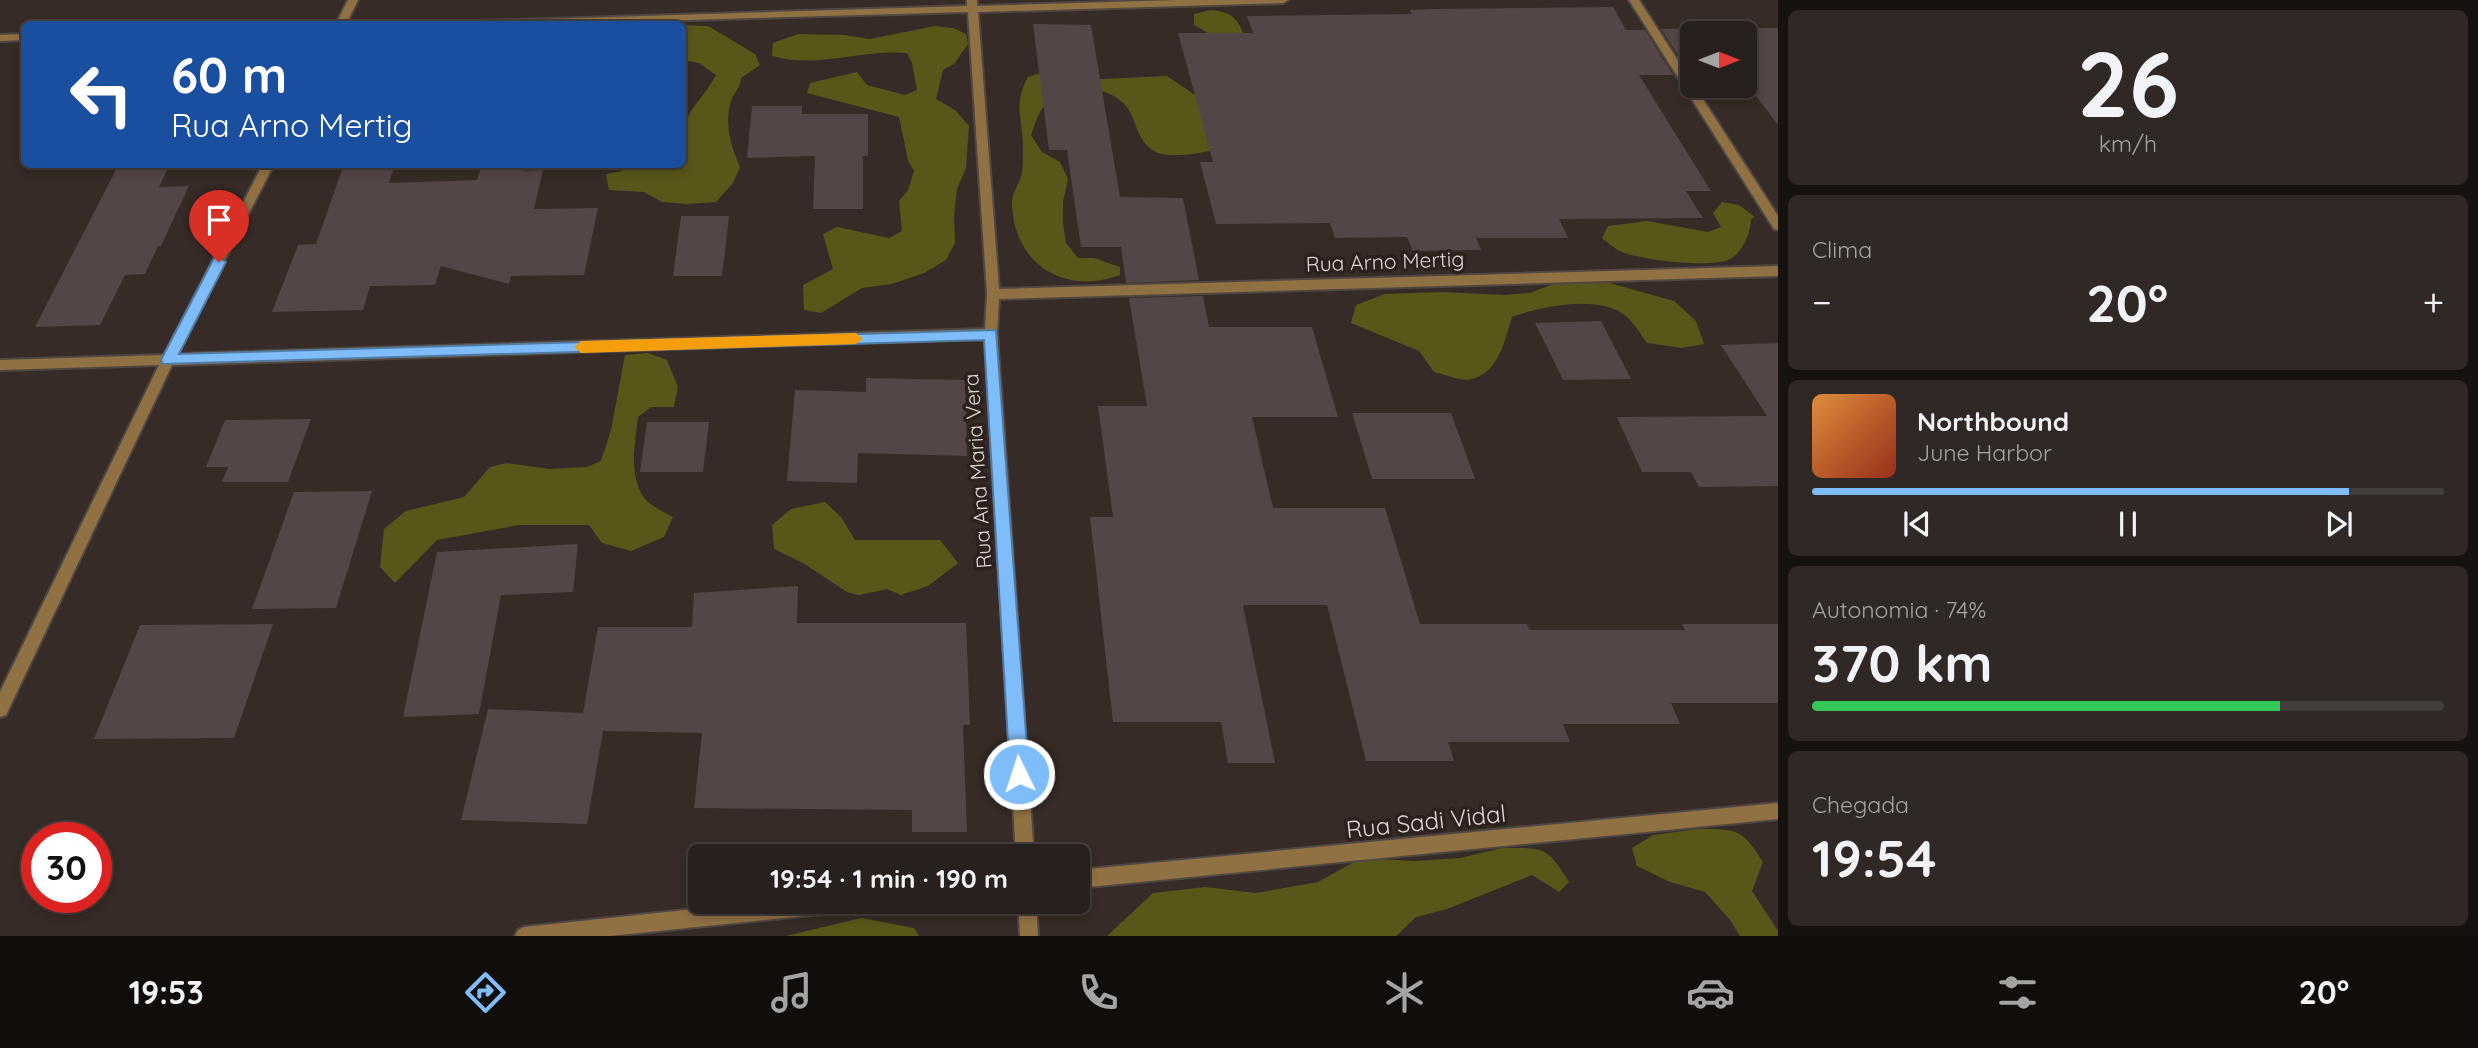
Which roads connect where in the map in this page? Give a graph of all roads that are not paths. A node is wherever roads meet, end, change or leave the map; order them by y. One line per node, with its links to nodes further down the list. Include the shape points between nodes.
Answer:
1 (353, 0): 5 (street)
2 (1283, 0): 4 (street)
3 (1634, 0): 10 (street)
4 (973, 4): 6 (street); 12 (street, Rua Ana Maria Vera)
5 (342, 21)
6 (531, 21)
7 (21, 37): 8 (street)
8 (0, 38)
9 (267, 168): 14 (street)
10 (1778, 226)
11 (1778, 271): 12 (street, Rua Arno Mertig)
12 (993, 294): 13 (street, Rua Ana Maria Vera)
13 (991, 334): 14 (street); 18 (street, Rua Ana Maria Vera)
14 (168, 360): 15 (street); 16 (street)
15 (0, 365)
16 (0, 709)
17 (1778, 811): 19 (street, Rua Sadi Vidal)
18 (1024, 844)
19 (1090, 878)
20 (735, 914): 22 (street)
21 (1028, 914): 23 (street)
22 (524, 936)
23 (1029, 936)

